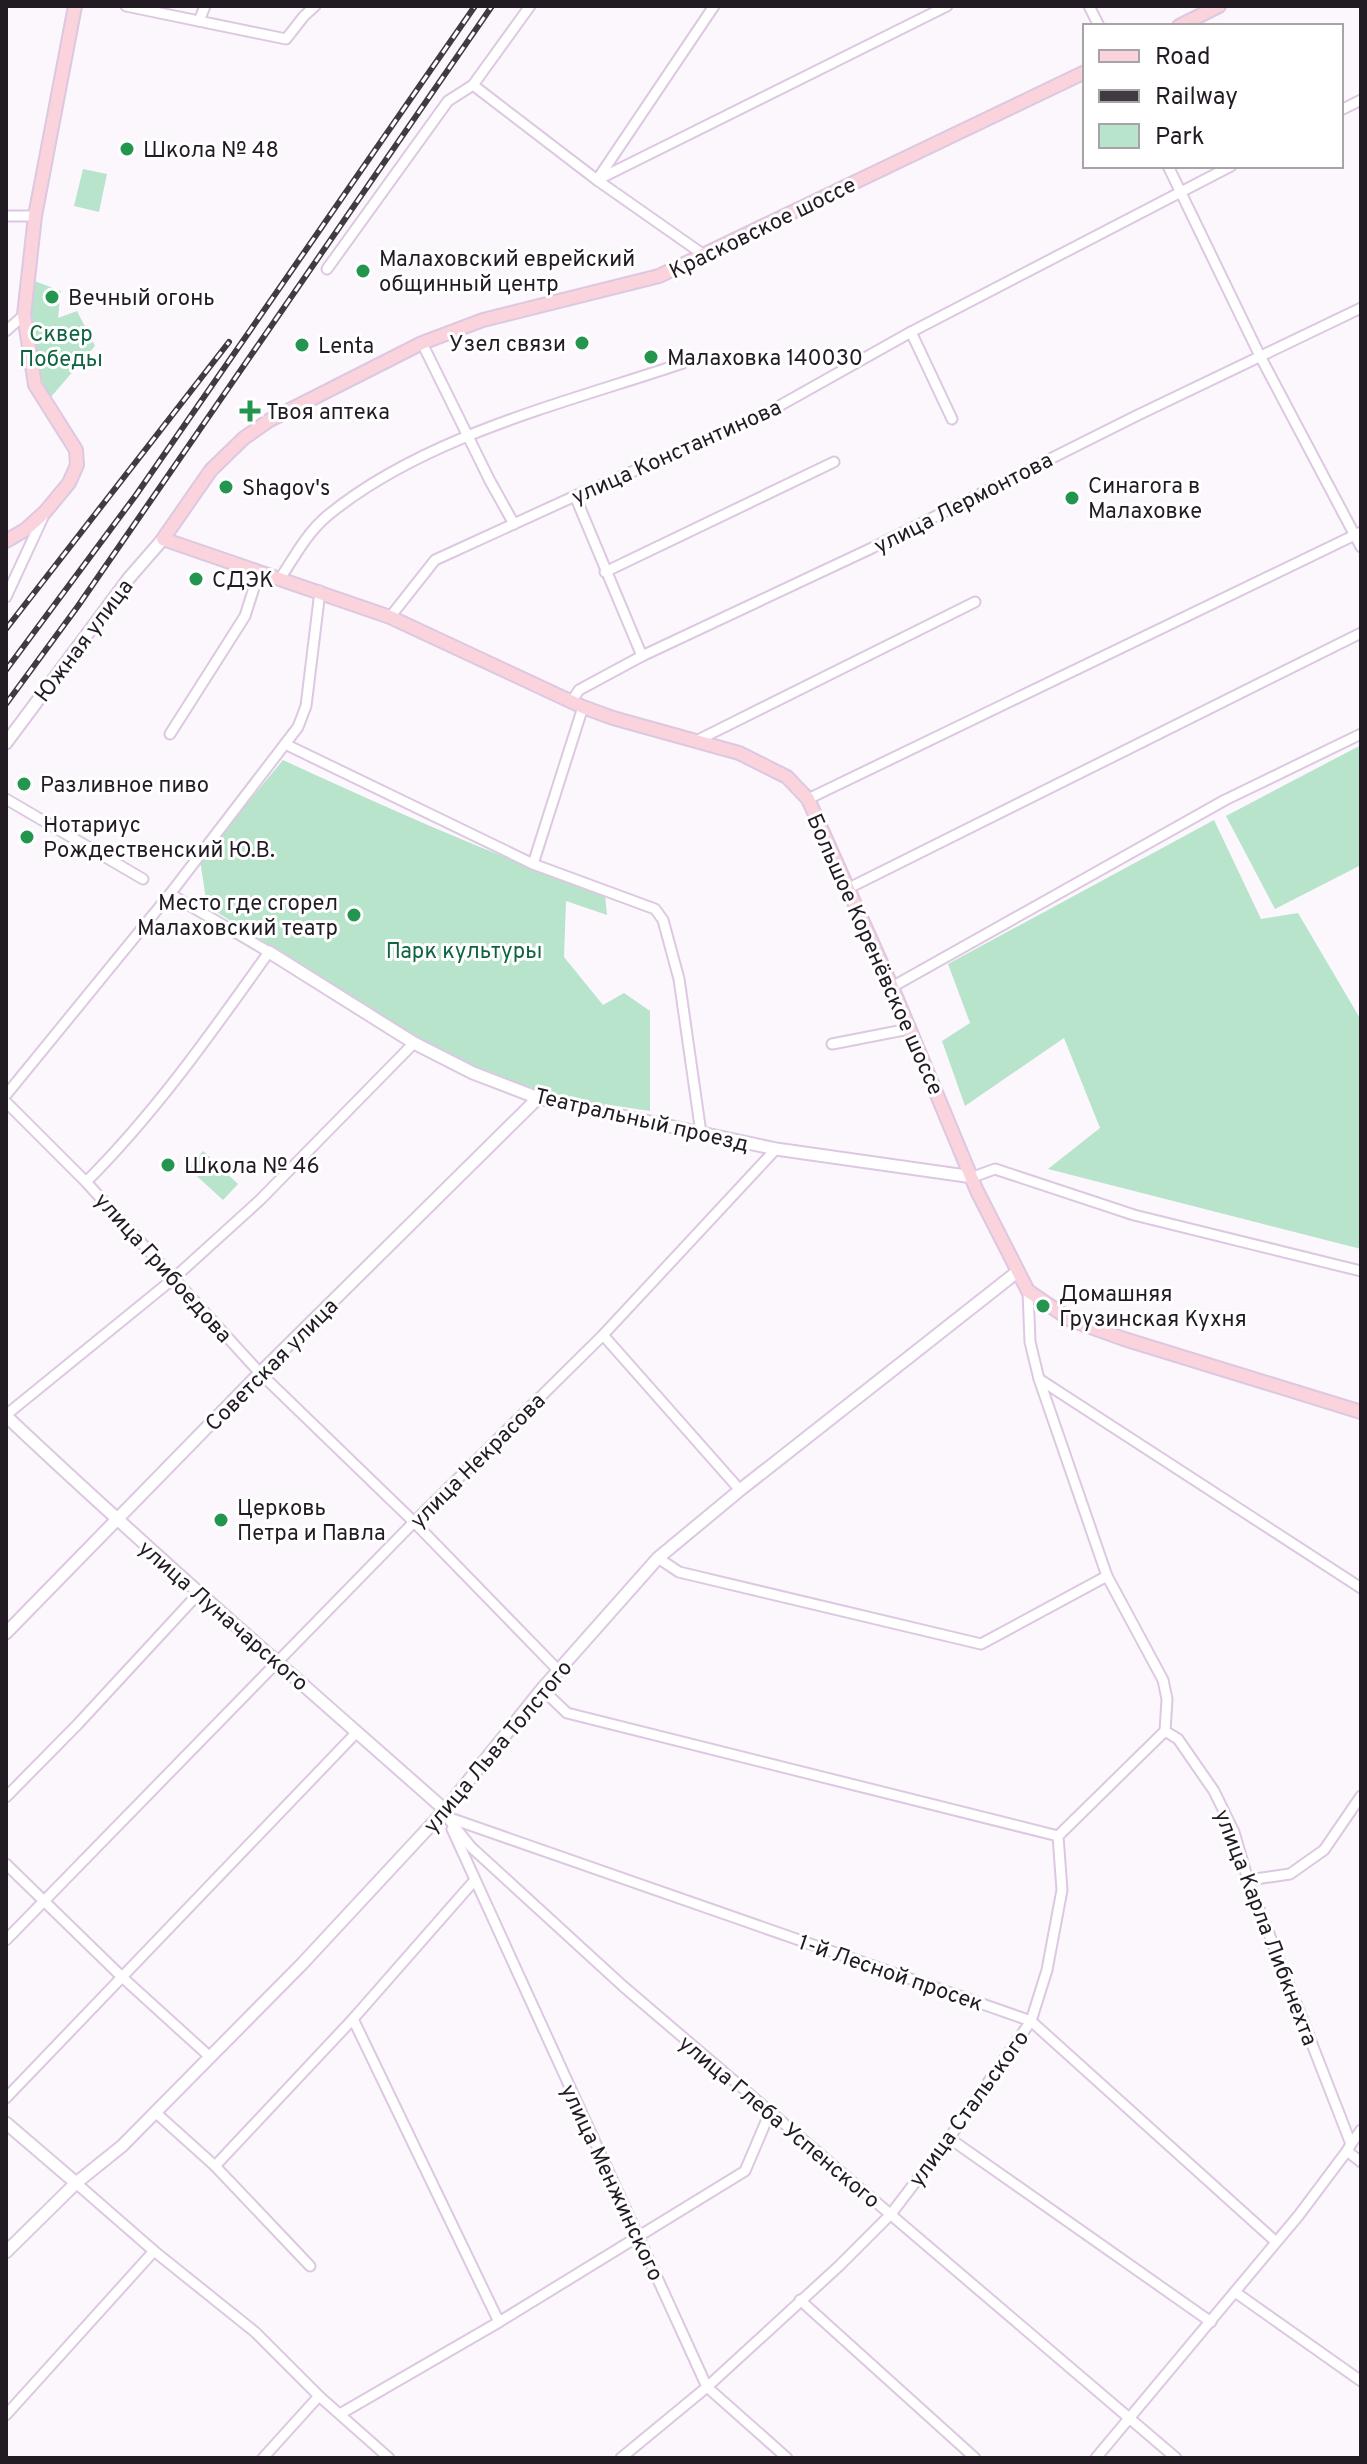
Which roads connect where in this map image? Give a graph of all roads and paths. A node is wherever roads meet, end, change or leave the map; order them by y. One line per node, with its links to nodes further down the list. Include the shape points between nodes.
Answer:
1 (75, 6): 22 (main road)
2 (126, 6): 10 (street)
3 (205, 6): 10 (street)
4 (315, 6): 10 (street, via 286,39)
5 (530, 6): 14 (street)
6 (714, 6): 19 (street)
7 (947, 6): 19 (street)
8 (1089, 6): 11 (street)
9 (1219, 6): 12 (main road)
10 (199, 21)
11 (1098, 24)
12 (1183, 24)
13 (1083, 73): 23 (main road, Красковское шоссе)
14 (473, 85): 19 (street); 24 (street, via 448,101)
15 (1361, 100): 16 (street)
16 (1343, 109)
17 (1169, 168): 20 (street)
18 (1227, 168): 20 (street, улица Константинова)
19 (597, 180): 23 (street)
20 (1180, 192): 28 (street, улица Константинова); 30 (street)
21 (6, 216): 22 (street)
22 (35, 216): 26 (main road)
23 (704, 255): 29 (main road, Красковское шоссе, via 659,276 483,320)
24 (327, 269)
25 (1361, 308): 30 (street, улица Лермонтова)
26 (24, 315): 27 (street); 36 (main road, via 35,385 78,458 74,473)
27 (6, 331)
28 (911, 332): 32 (street); 35 (street, улица Константинова, via 756,419)
29 (422, 343): 33 (street); 39 (main road, Красковское шоссе, via 244,438 217,463)
30 (1260, 356): 38 (street); 50 (street, улица Лермонтова)
31 (683, 363): 33 (street)
32 (952, 419)
33 (468, 435): 37 (street); 44 (street, via 390,472 325,517)
34 (834, 462): 43 (street)
35 (575, 496): 37 (street, улица Константинова); 43 (street)
36 (45, 512): 40 (main road); 46 (street)
37 (514, 524): 48 (street, улица Константинова, via 435,560)
38 (1358, 533): 41 (street); 58 (street)
39 (163, 539): 42 (main road, Большое Коренёвское шоссе); 55 (street, Южная улица)
40 (6, 541)
41 (1361, 547)
42 (259, 572): 44 (main road, Большое Коренёвское шоссе); 52 (street, via 245,616)
43 (605, 572): 50 (street)
44 (280, 579): 45 (main road, Большое Коренёвское шоссе)
45 (320, 591): 48 (main road, Большое Коренёвское шоссе); 56 (street, via 306,706)
46 (6, 597)
47 (975, 602): 54 (street)
48 (390, 617): 51 (main road, Большое Коренёвское шоссе)
49 (1361, 633): 61 (street)
50 (642, 656): 51 (street, улица Лермонтова, via 579,690)
51 (577, 704): 54 (main road, Большое Коренёвское шоссе); 59 (street)
52 (170, 734)
53 (1361, 734): 64 (street, via 1225,800)
54 (696, 741): 58 (main road, Большое Коренёвское шоссе, via 775,769)
55 (6, 743)
56 (285, 744): 59 (street); 62 (street)
57 (6, 799): 60 (street)
58 (808, 799): 61 (main road, Большое Коренёвское шоссе)
59 (533, 864): 71 (street, via 655,909 663,920 679,979)
60 (143, 879)
61 (849, 888): 64 (main road, Большое Коренёвское шоссе)
62 (170, 894): 63 (street, Театральный проезд); 68 (street)
63 (269, 952): 66 (street, Театральный проезд); 74 (street, via 195,1056)
64 (892, 987): 65 (main road, Большое Коренёвское шоссе)
65 (909, 1029): 67 (street); 73 (main road, Большое Коренёвское шоссе)
66 (414, 1043): 69 (street, Театральный проезд); 77 (street, via 260,1200)
67 (832, 1044)
68 (6, 1095)
69 (538, 1098): 71 (street, Театральный проезд); 80 (street, Советская улица)
70 (6, 1102): 74 (street, улица Грибоедова)
71 (701, 1133): 72 (street, Театральный проезд)
72 (776, 1149): 73 (street, Театральный проезд); 79 (street, улица Некрасова)
73 (973, 1177): 75 (street, via 995,1169 1134,1215); 76 (main road, Большое Коренёвское шоссе)
74 (86, 1182): 77 (street, улица Грибоедова)
75 (1361, 1271)
76 (1017, 1272): 78 (main road, Большое Коренёвское шоссе); 84 (street, улица Льва Толстого)
77 (173, 1279): 80 (street, улица Грибоедова); 83 (street)
78 (1028, 1291): 81 (street, via 1030,1342); 82 (main road, Большое Коренёвское шоссе, via 1071,1320)
79 (603, 1335): 84 (street); 86 (street, улица Некрасова)
80 (260, 1373): 85 (street, Советская улица); 86 (street, улица Грибоедова)
81 (1039, 1379): 88 (street); 89 (street)
82 (1361, 1412)
83 (6, 1415): 85 (street, улица Луначарского)
84 (740, 1490): 87 (street, улица Льва Толстого)
85 (118, 1521): 90 (street, улица Луначарского); 91 (street, Советская улица)
86 (414, 1522): 92 (street, улица Некрасова); 93 (street, улица Грибоедова)
87 (658, 1558): 88 (street, via 679,1572 981,1644); 93 (street, улица Льва Толстого)
88 (1107, 1576): 95 (street, via 1163,1680)
89 (1361, 1588)
90 (198, 1594): 92 (street, улица Луначарского); 98 (street)
91 (6, 1633)
92 (279, 1662): 96 (street, улица Луначарского); 104 (street, улица Некрасова)
93 (558, 1670): 94 (street, улица Льва Толстого)
94 (542, 1689): 99 (street, улица Льва Толстого); 100 (street, via 567,1713)
95 (1165, 1731): 100 (street); 102 (street, улица Карла Либкнехта, via 1178,1739 1214,1791 1234,1832)
96 (357, 1732): 99 (street, улица Луначарского); 106 (street)
97 (1361, 1796): 102 (street, via 1324,1850 1290,1874)
98 (6, 1797)
99 (446, 1814): 103 (street); 108 (street, 1-й Лесной просек); 109 (street, улица Льва Толстого); 112 (street, улица Глеба Успенского, via 471,1847 576,1944)
100 (1058, 1836): 108 (street, улица Стальского, via 1062,1890)
101 (6, 1864): 104 (street)
102 (1248, 1880): 116 (street, улица Карла Либкнехта)
103 (474, 1881): 107 (street); 121 (street, улица Менжинского)
104 (45, 1899): 105 (street, улица Некрасова); 106 (street)
105 (6, 1940)
106 (122, 1977): 109 (street); 110 (street)
107 (353, 2019): 118 (street); 128 (street)
108 (1031, 2021): 115 (street, улица Стальского); 122 (street, 1-й Лесной просек)
109 (209, 2056): 111 (street, улица Льва Толстого)
110 (6, 2098)
111 (155, 2112): 118 (street); 119 (street, улица Льва Толстого)
112 (770, 2112): 120 (street, улица Глеба Успенского); 121 (street, via 745,2171)
113 (6, 2123): 119 (street)
114 (1361, 2130): 116 (street)
115 (949, 2138): 120 (street, улица Стальского); 129 (street)
116 (1349, 2148): 117 (street); 122 (street)
117 (1361, 2162)
118 (215, 2166): 125 (street)
119 (76, 2183): 123 (street); 124 (street, улица Льва Толстого)
120 (891, 2214): 127 (street, улица Стальского); 135 (street, улица Глеба Успенского)
121 (639, 2238): 128 (street); 131 (street, улица Менжинского)
122 (1275, 2241): 126 (street)
123 (154, 2251): 132 (street, via 255,2332); 134 (street)
124 (6, 2252)
125 (310, 2266)
126 (1235, 2292): 129 (street); 130 (street)
127 (800, 2300): 131 (street, улица Стальского); 140 (street)
128 (499, 2322): 133 (street)
129 (1211, 2322): 135 (street)
130 (1361, 2381)
131 (707, 2387): 138 (street, улица Стальского); 139 (street, улица Менжинского)
132 (319, 2396): 133 (street); 136 (street)
133 (340, 2414): 137 (street)
134 (6, 2415)
135 (1129, 2417): 141 (street); 142 (street, улица Глеба Успенского)
136 (263, 2458)
137 (389, 2458)
138 (621, 2458)
139 (787, 2458)
140 (975, 2458)
141 (1096, 2458)
142 (1176, 2458)

